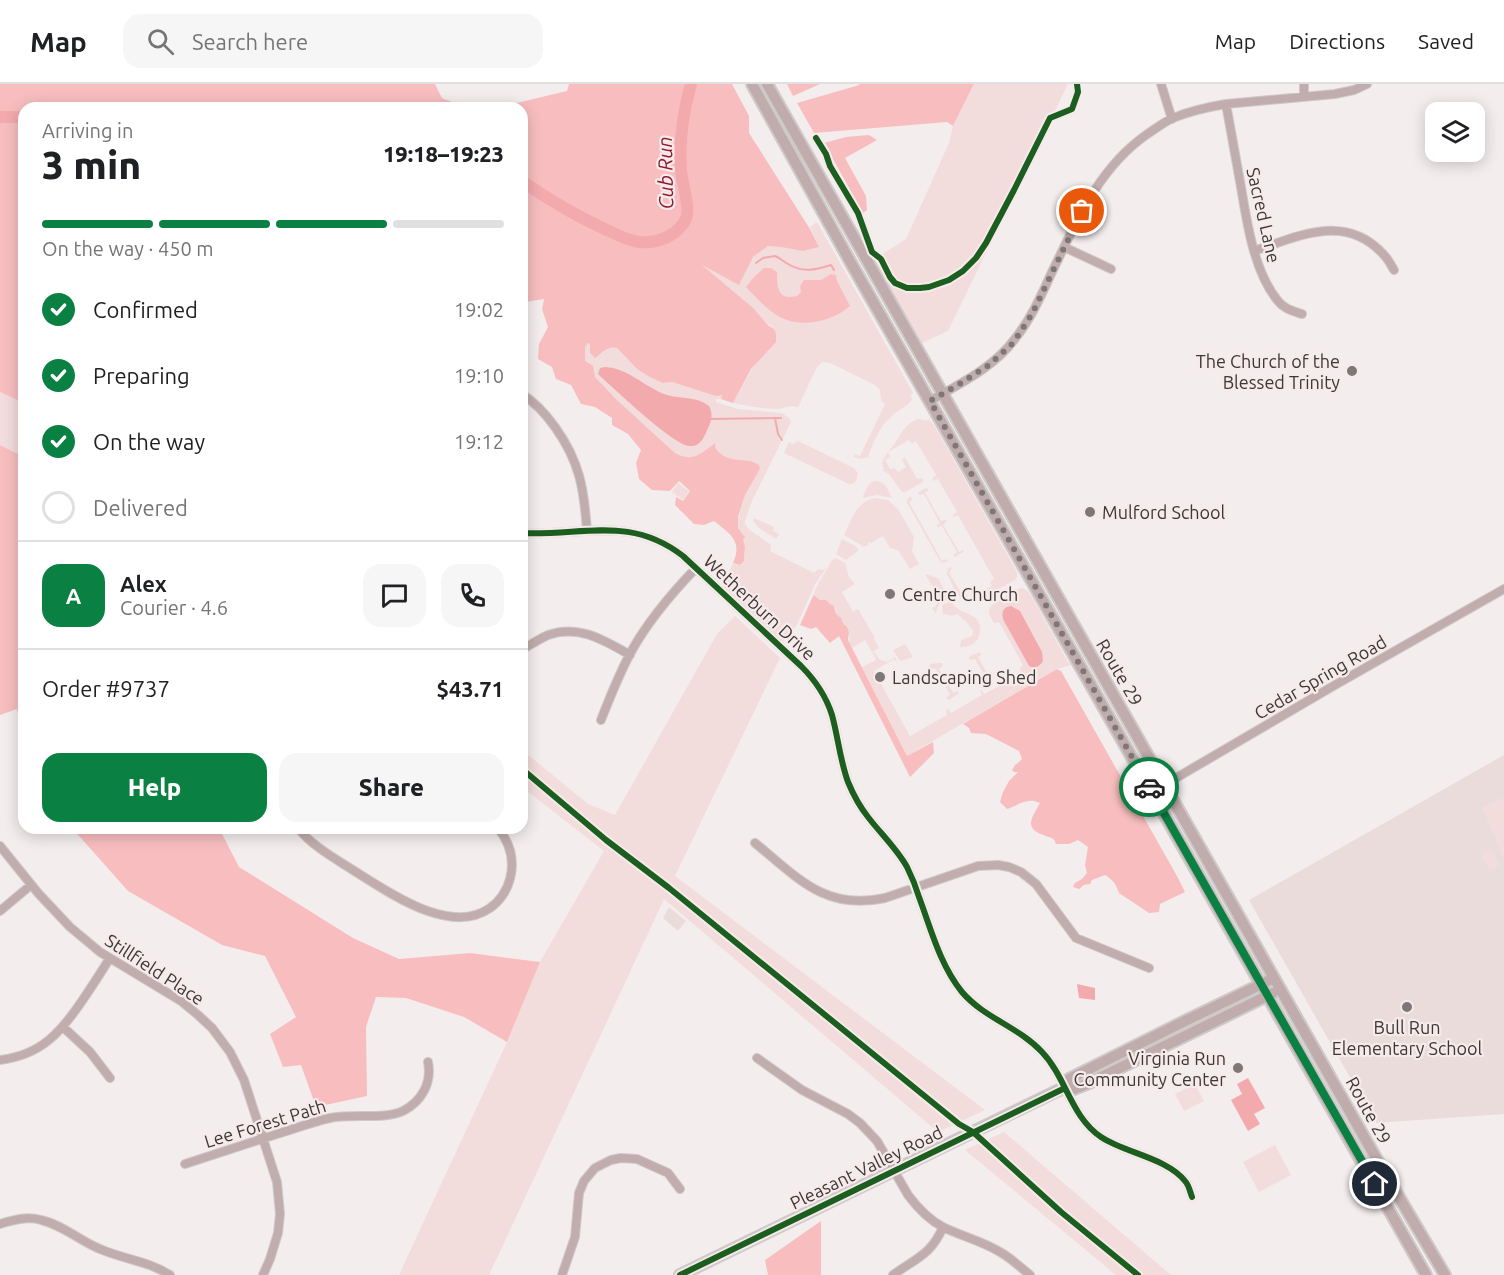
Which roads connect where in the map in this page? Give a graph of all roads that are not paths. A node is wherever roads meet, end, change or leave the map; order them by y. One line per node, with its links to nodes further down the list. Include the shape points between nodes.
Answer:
1 (752, 84): 16 (main road, Route 29)
2 (767, 84): 14 (main road, Route 29)
3 (1161, 84): 8 (street)
4 (1304, 84): 6 (street)
5 (1367, 84): 6 (street, via 1347,92)
6 (1304, 96): 7 (street)
7 (1226, 104): 8 (street); 10 (street, Sacred Lane)
8 (1172, 119): 9 (street, via 1137,141 1112,165 1088,200)
9 (1064, 247): 11 (street); 14 (street, via 1032,314 1013,343 989,365)
10 (1254, 251): 12 (street, via 1313,232 1340,230 1371,243); 13 (street, Sacred Lane, via 1278,301)
11 (1112, 269)
12 (1394, 270)
13 (1302, 314)
14 (942, 394): 16 (street); 24 (main road, Route 29)
15 (528, 398): 17 (street, via 545,413 576,465)
16 (930, 401): 25 (main road, Route 29)
17 (587, 531): 18 (street, Wetherburn Drive); 19 (street, Wetherburn Drive, via 621,530 648,536 674,549)
18 (528, 533)
19 (696, 568): 22 (street, via 664,603); 31 (street, Wetherburn Drive, via 819,687 832,715 843,767 854,795 901,857)
20 (1504, 589): 24 (street, Cedar Spring Road)
21 (528, 646): 22 (street, via 548,635 572,631 593,636)
22 (630, 655): 23 (street)
23 (600, 720)
24 (1164, 784): 25 (street, Cedar Spring Road); 35 (main road, Route 29)
25 (1152, 792): 36 (main road, Route 29)
26 (303, 834): 27 (street, via 397,897 445,916 463,918 492,907 509,885 511,852)
27 (502, 834)
28 (755, 843): 31 (street, via 808,886 835,898 872,901)
29 (0, 846): 30 (street, Stillfield Place)
30 (31, 885): 32 (street); 33 (street, Stillfield Place, via 70,927)
31 (916, 888): 34 (street, via 978,866 1009,867 1036,884 1076,938); 44 (street, Wetherburn Drive, via 942,960 955,983 981,1010 1041,1051)
32 (0, 911)
33 (110, 958): 39 (street); 45 (street, Stillfield Place, via 180,1001 212,1028 236,1062)
34 (1149, 968)
35 (1275, 978): 36 (main road, Pleasant Valley Road); 37 (main road, Route 29)
36 (1262, 984): 38 (main road, Route 29); 44 (main road, Pleasant Valley Road, via 1070,1079)
37 (1282, 990): 38 (main road, Pleasant Valley Road); 59 (main road, Route 29)
38 (1268, 996): 44 (main road, Pleasant Valley Road, via 1089,1083); 58 (main road, Route 29)
39 (63, 1027): 41 (street, via 32,1051); 43 (street)
40 (757, 1058): 47 (street, via 802,1090 860,1123 878,1141)
41 (0, 1060)
42 (428, 1062): 45 (street, Lee Forest Path, via 427,1086 418,1100 401,1112 332,1118)
43 (110, 1078)
44 (1065, 1088): 47 (main road, Pleasant Valley Road); 49 (street, Wetherburn Drive, via 1080,1117 1092,1130 1110,1143 1173,1170 1185,1180)
45 (264, 1138): 46 (street, Lee Forest Path); 53 (street, Stillfield Place, via 277,1182 280,1214 273,1251)
46 (185, 1164)
47 (893, 1171): 51 (street, via 914,1203); 55 (main road, Pleasant Valley Road)
48 (680, 1189): 54 (street, via 668,1173 637,1159 611,1160 595,1168 579,1193 575,1237)
49 (1192, 1197)
50 (0, 1224): 52 (street, via 24,1218 41,1220 98,1249 144,1262)
51 (943, 1227): 56 (street, via 930,1249); 57 (street, via 1000,1252)
52 (170, 1275)
53 (263, 1275)
54 (562, 1275)
55 (680, 1275)
56 (893, 1275)
57 (1030, 1275)
58 (1426, 1275)
59 (1445, 1275)

